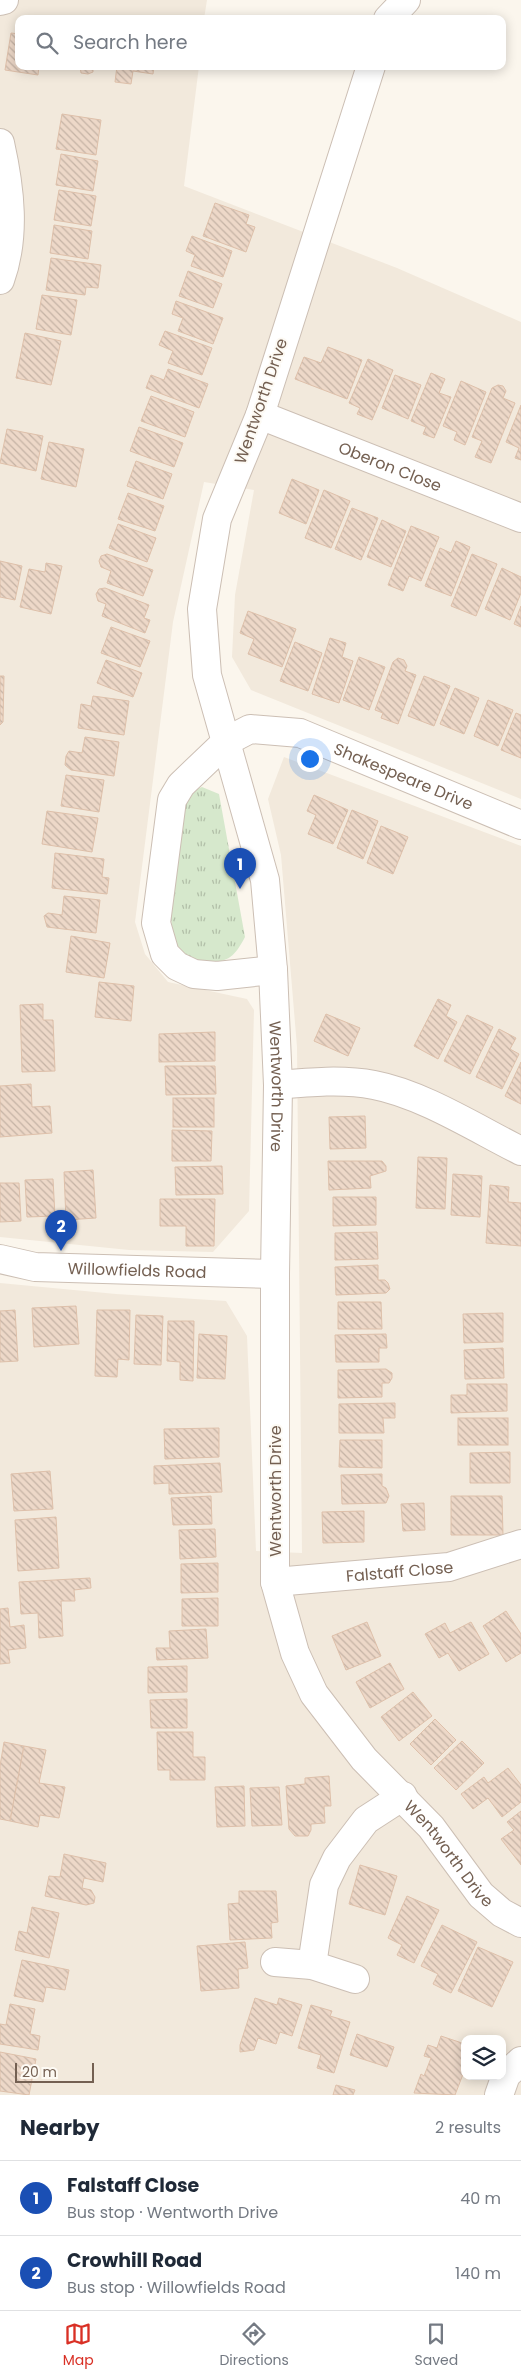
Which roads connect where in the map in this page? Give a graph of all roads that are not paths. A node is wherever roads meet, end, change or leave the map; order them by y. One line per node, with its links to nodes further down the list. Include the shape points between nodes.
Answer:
1 (4, 0): 3 (street)
2 (406, 0): 4 (street)
3 (0, 2)
4 (392, 15)
5 (370, 70): 8 (street, Wentworth Drive)
6 (0, 143): 7 (street, via 8,178 10,222 8,259)
7 (0, 280)
8 (260, 414): 9 (street, Oberon Close); 10 (street, Wentworth Drive, via 217,519 202,609 207,675)
9 (521, 518)
10 (228, 741): 11 (street, Shakespeare Drive, via 250,729 300,733); 12 (street, Wentworth Drive, via 265,880); 12 (street, via 181,785 172,800 156,923 165,954 177,966 194,974 217,976)
11 (521, 825)
12 (273, 970): 13 (street, Wentworth Drive)
13 (278, 1085): 14 (street, via 322,1081 382,1087 407,1094); 16 (street, Wentworth Drive)
14 (521, 1151)
15 (0, 1259): 16 (street, Willowfields Road, via 35,1267)
16 (274, 1274): 18 (street, Wentworth Drive)
17 (521, 1544): 18 (street, Falstaff Close, via 449,1567)
18 (275, 1582): 19 (street, Wentworth Drive, via 295,1653 314,1694 364,1759)
19 (403, 1796): 20 (street, Wentworth Drive, via 431,1827 481,1895 502,1913); 22 (street, via 366,1820 338,1858 324,1885)
20 (521, 1923)
21 (275, 1962): 22 (street)
22 (312, 1965): 23 (street)
23 (356, 1979)
24 (521, 2061): 25 (street, via 506,2075)
25 (499, 2095)

